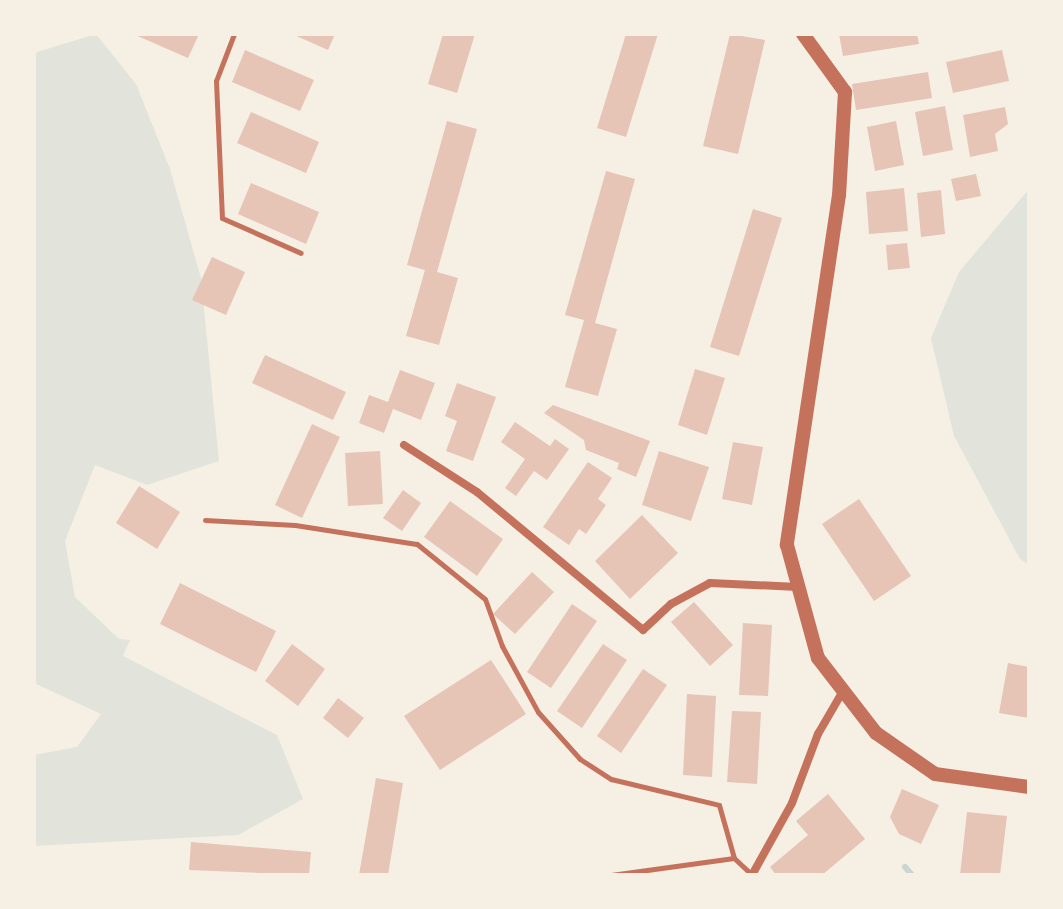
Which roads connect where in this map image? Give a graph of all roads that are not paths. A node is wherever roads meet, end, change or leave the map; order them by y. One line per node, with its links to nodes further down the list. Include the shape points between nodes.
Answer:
1 (234, 34): 3 (lane, via 216,81 222,218)
2 (803, 34): 6 (street, via 845,92 839,195 787,545)
3 (301, 253)
4 (404, 445): 6 (street, via 477,492 643,630 671,604 710,583)
5 (205, 520): 9 (lane, via 295,525 417,544 485,599 502,646 538,712 580,759 611,779 719,805)
6 (798, 587): 7 (street, via 818,658)
7 (843, 691): 8 (street, via 876,733 935,774); 11 (street)
8 (1029, 787)
9 (734, 858): 10 (lane); 11 (lane)
10 (611, 875)
11 (752, 875)

